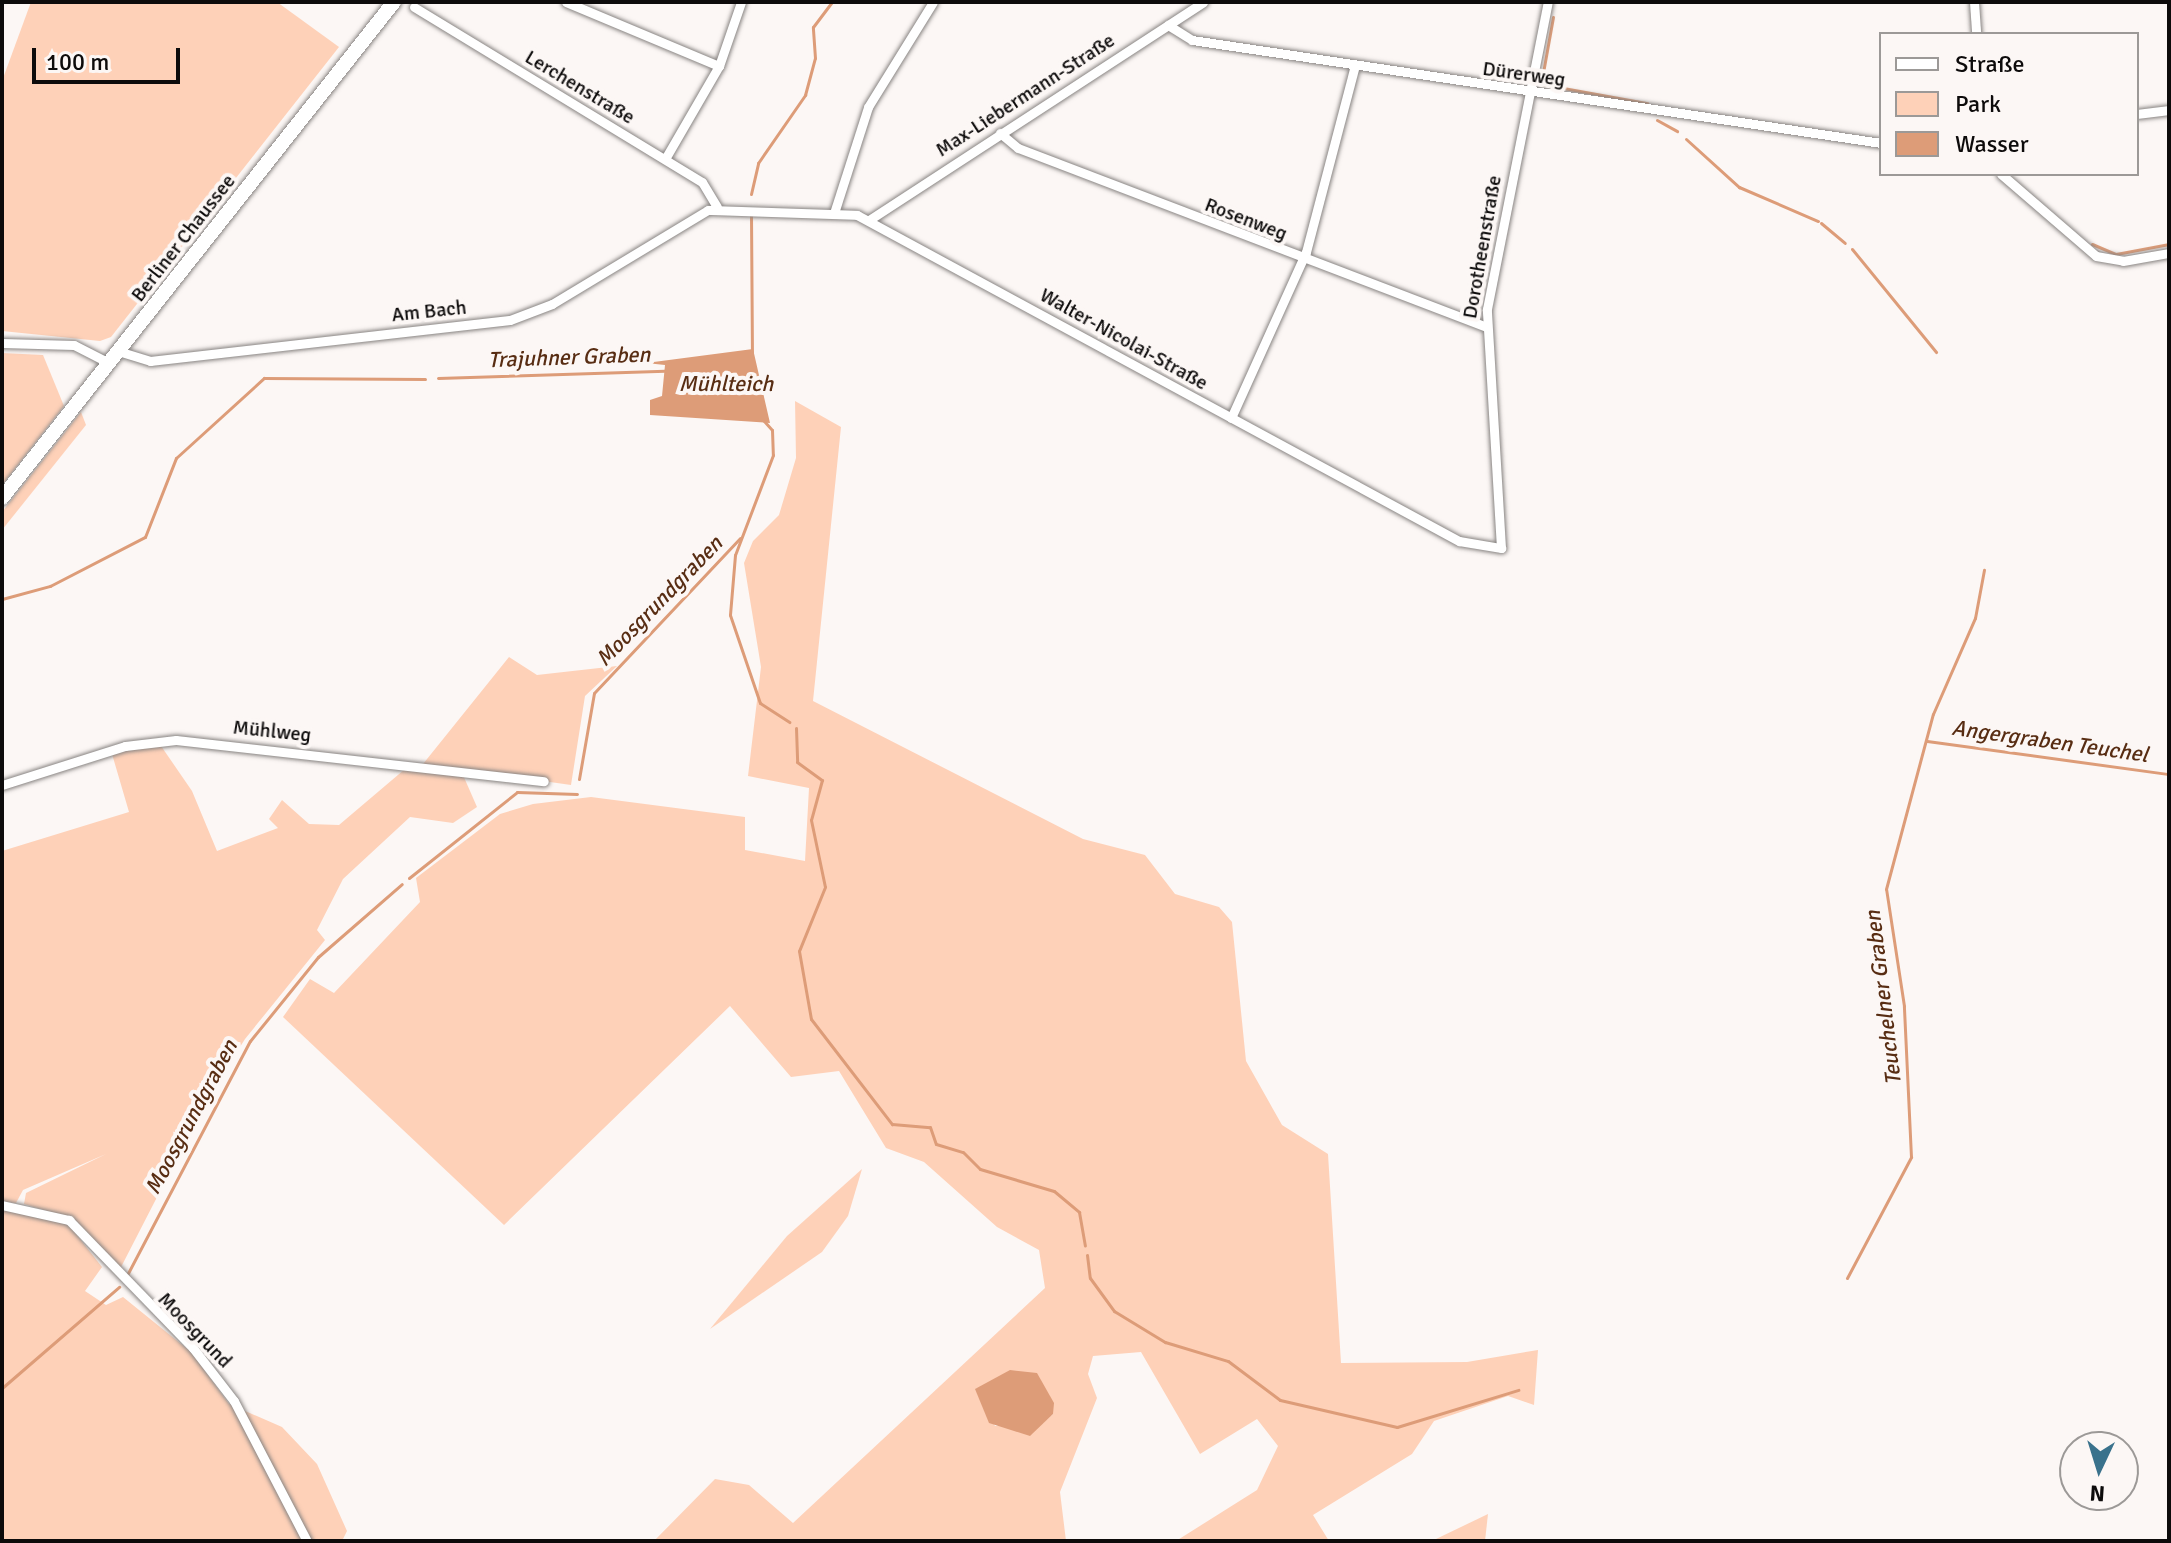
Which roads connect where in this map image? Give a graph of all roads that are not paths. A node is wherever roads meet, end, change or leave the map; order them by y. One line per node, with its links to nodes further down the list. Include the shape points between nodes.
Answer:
1 (394, 2): 27 (main road, Berliner Chaussee)
2 (566, 2): 12 (street)
3 (741, 2): 12 (street)
4 (933, 2): 21 (street, via 868,107)
5 (1203, 2): 9 (street, Max-Liebermann-Straße)
6 (1548, 2): 13 (street, Dorotheenstraße)
7 (1974, 2): 10 (street)
8 (414, 7): 18 (street, Lerchenstraße)
9 (1168, 25): 11 (street, Dürerweg, via 1192,40); 16 (street, Max-Liebermann-Straße)
10 (1976, 32)
11 (1355, 65): 13 (street, Dürerweg); 24 (street)
12 (719, 66): 18 (street)
13 (1530, 92): 17 (street, Dürerweg); 25 (street, Dorotheenstraße)
14 (2169, 110): 15 (street)
15 (2139, 114)
16 (1000, 133): 22 (street, Max-Liebermann-Straße); 24 (street, Rosenweg, via 1018,148)
17 (1879, 143)
18 (665, 159): 20 (street, Lerchenstraße, via 702,182)
19 (2003, 176): 23 (street, via 2096,256 2123,261)
20 (717, 207): 21 (street, Walter-Nicolai-Straße); 27 (street, Am Bach, via 518,318 150,361)
21 (834, 213): 22 (street, Walter-Nicolai-Straße)
22 (869, 220): 28 (street, Walter-Nicolai-Straße)
23 (2169, 253)
24 (1303, 261): 25 (street, Rosenweg); 28 (street)
25 (1485, 326): 30 (street, Dorotheenstraße)
26 (2, 343): 27 (street, Am Bach, via 74,345)
27 (114, 357): 29 (main road, Berliner Chaussee)
28 (1231, 418): 30 (street, Walter-Nicolai-Straße, via 1459,541)
29 (2, 498)
30 (1501, 548)
31 (544, 781): 32 (street, Mühlweg, via 176,740 125,746)
32 (2, 785)
33 (2, 1205): 34 (street, Moosgrund, via 69,1220 193,1348 234,1401)
34 (307, 1541)

